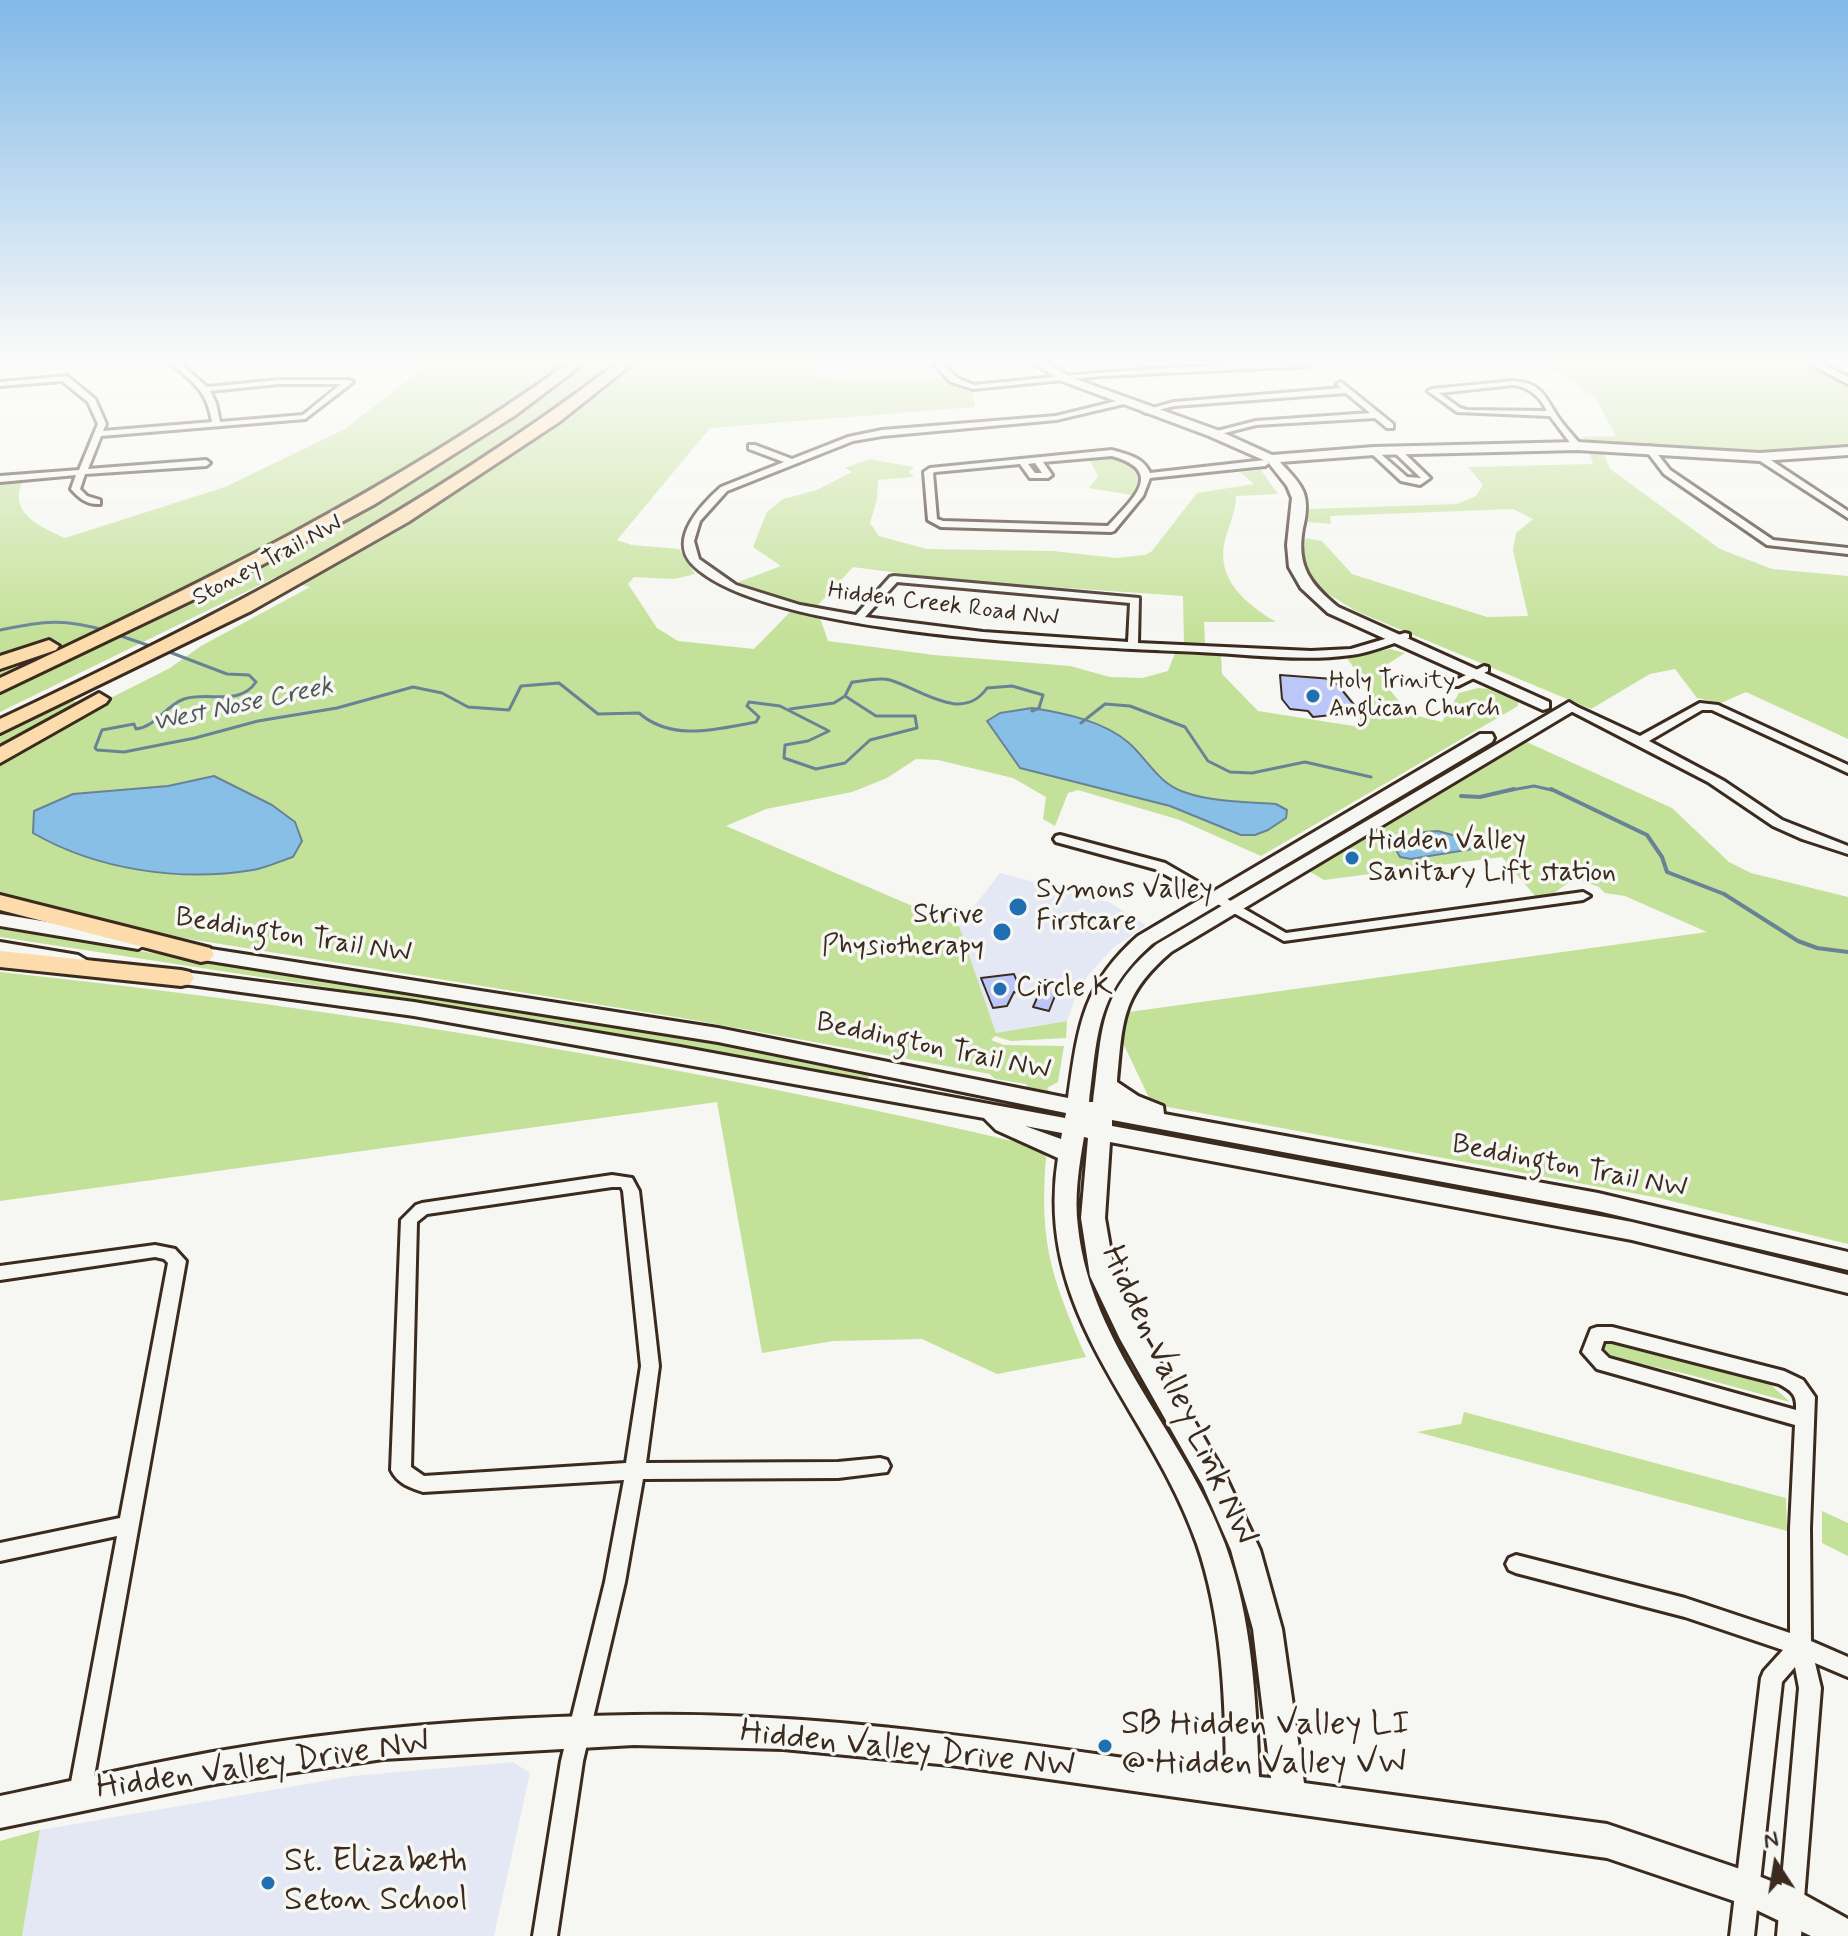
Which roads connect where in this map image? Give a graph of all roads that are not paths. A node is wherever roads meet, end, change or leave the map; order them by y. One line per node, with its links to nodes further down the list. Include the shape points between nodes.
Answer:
1 (90, 454): 21 (street)
2 (445, 454): 29 (highway, Stoney Trail NW, via 340,517)
3 (771, 454): 16 (street)
4 (807, 454): 16 (street, Hidden Creek Road NW)
5 (1100, 454): 17 (street)
6 (1122, 454): 22 (street)
7 (1255, 454): 18 (street)
8 (1335, 454): 18 (street)
9 (1378, 454): 10 (street, via 1404,479 1426,478)
10 (1401, 454)
11 (1653, 454): 26 (street, via 1667,472 1770,543)
12 (1723, 454): 15 (street)
13 (1799, 454): 15 (street)
14 (502, 456): 32 (highway, Stoney Trail NW); 32 (highway, via 462,488 322,575 214,637)
15 (1760, 457): 25 (street)
16 (789, 461): 27 (street, Hidden Creek Road NW, via 741,480 710,501 694,523 691,553 704,571 742,594)
17 (1038, 461): 20 (street); 20 (street, via 1048,475 1033,476)
18 (1268, 461): 22 (street); 28 (street, via 1296,490 1295,569 1333,610)
19 (206, 463): 21 (street)
20 (1023, 463): 22 (street, via 928,472 933,520 1111,529 1143,492)
21 (82, 472): 23 (street); 24 (street, via 75,489)
22 (1146, 474)
23 (0, 479)
24 (97, 502)
25 (1848, 515)
26 (1848, 551)
27 (857, 620): 30 (street, Hidden Creek Road NW); 30 (street, via 894,579 1135,600)
28 (1400, 638): 30 (street, Hidden Creek Road NW, via 1352,652 1320,654); 33 (street)
29 (74, 644): 31 (highway); 35 (highway, Stoney Trail NW)
30 (1133, 644)
31 (0, 663)
32 (136, 670): 37 (highway, Stoney Trail NW); 39 (highway)
33 (1479, 672): 34 (street); 36 (street)
34 (1454, 684)
35 (0, 686)
36 (1555, 706): 38 (street, via 1612,735); 44 (street)
37 (0, 727)
38 (1639, 742): 40 (street, via 1700,706 1714,707); 42 (street, via 1714,780 1768,818)
39 (0, 756)
40 (1848, 769)
41 (1060, 839): 44 (street, via 1160,866)
42 (1848, 850)
43 (1583, 896): 44 (street, via 1284,937)
44 (1225, 901): 50 (street, via 1145,940)
45 (0, 902): 48 (highway)
46 (0, 920): 48 (street, Beddington Trail NW)
47 (0, 948): 51 (street, Beddington Trail NW)
48 (201, 954): 54 (street, Beddington Trail NW, via 612,1016)
49 (0, 959): 51 (highway)
50 (1131, 962): 52 (street, via 1114,1017); 54 (street, via 1105,980 1094,1006)
51 (181, 978): 53 (street, Beddington Trail NW, via 414,1009)
52 (1107, 1085): 54 (street); 55 (street, via 1130,1101)
53 (986, 1111): 54 (street, Beddington Trail NW); 56 (street, via 1005,1127)
54 (1089, 1120): 55 (street, Beddington Trail NW); 56 (street, Hidden Valley Link NW); 59 (street, Beddington Trail NW, via 1632,1231); 71 (street, Hidden Valley Link NW, via 1094,1239 1109,1291 1214,1478 1254,1575 1269,1635)
55 (1191, 1126): 57 (street, Beddington Trail NW, via 1598,1202)
56 (1070, 1155): 69 (street, Hidden Valley Link NW, via 1068,1244 1083,1296 1194,1502 1212,1546 1236,1664)
57 (1848, 1261)
58 (0, 1273): 63 (street, via 155,1251 177,1261)
59 (1848, 1284)
60 (1804, 1420): 60 (street, via 1806,1397 1784,1378 1612,1334 1597,1334 1593,1342 1591,1352 1603,1364); 66 (street)
61 (880, 1466): 62 (street)
62 (635, 1471): 62 (street, via 423,1484 401,1470 409,1220 414,1213 626,1182 650,1366); 68 (street, via 615,1582)
63 (130, 1525): 64 (street); 70 (street)
64 (0, 1552)
65 (1516, 1564): 66 (street, via 1641,1595)
66 (1800, 1645): 67 (street); 73 (street, via 1772,1678); 74 (street, via 1810,1688)
67 (1848, 1667)
68 (578, 1732): 69 (street, Hidden Valley Drive NW, via 783,1734 950,1750); 70 (street, Hidden Valley Drive NW, via 383,1744); 75 (street)
69 (1243, 1790): 71 (street, Hidden Valley Drive NW)
70 (80, 1793): 72 (street, Hidden Valley Drive NW)
71 (1289, 1796): 73 (street, Hidden Valley Drive NW, via 1607,1841)
72 (0, 1812)
73 (1746, 1888): 74 (street, Hidden Valley Drive NW); 76 (street)
74 (1790, 1921): 77 (street, Hidden Valley Drive NW)
75 (545, 1936)
76 (1742, 1936)
77 (1845, 1936)

